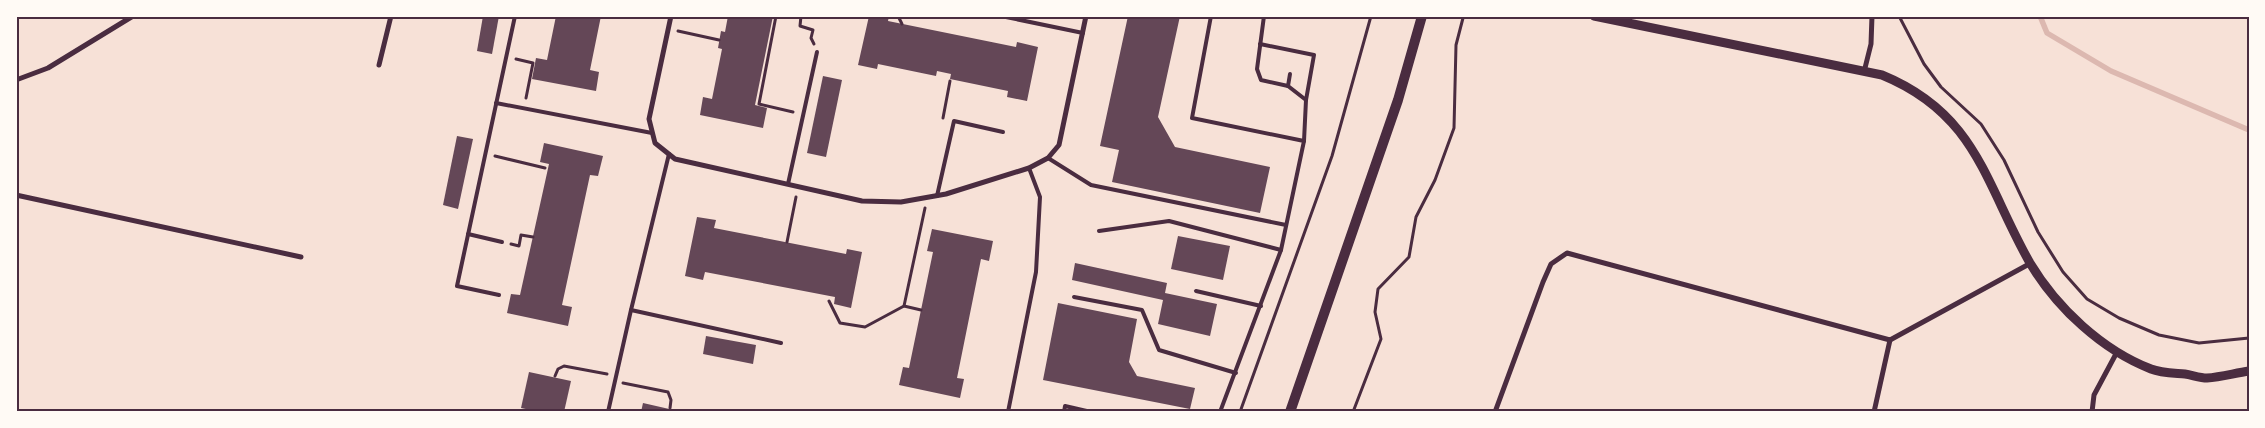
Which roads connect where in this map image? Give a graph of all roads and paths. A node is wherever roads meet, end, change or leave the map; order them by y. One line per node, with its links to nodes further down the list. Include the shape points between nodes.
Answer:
1 (133, 16): 31 (street, via 48,68)
2 (391, 16): 28 (street)
3 (515, 16): 27 (lane)
4 (671, 16): 22 (street)
5 (776, 16): 36 (path, via 759,104)
6 (802, 16): 26 (path, via 800,26 813,30)
7 (898, 16): 21 (path)
8 (1001, 16): 20 (lane)
9 (1030, 16): 20 (lane)
10 (1086, 16): 23 (street)
11 (1211, 16): 39 (lane, via 1192,118)
12 (1264, 16): 25 (lane)
13 (1371, 16): 81 (path, via 1332,156)
14 (1422, 16): 82 (main road, via 1398,100)
15 (1454, 16): 19 (path)
16 (1594, 16): 29 (street)
17 (1872, 16): 29 (street, via 1871,44)
18 (1899, 16): 67 (path, via 1924,64 1941,87 1981,124 2004,160 2038,232 2063,272 2087,299 2119,318 2159,335 2199,343)
19 (1463, 17): 83 (path, via 1456,45 1454,128 1435,180 1416,217 1409,257 1378,289 1375,312 1381,339)
20 (1028, 22): 23 (lane)
21 (902, 24)
22 (668, 28): 24 (path); 37 (street, via 648,119)
23 (1083, 33): 42 (street, via 1059,145)
24 (719, 40)
25 (1260, 44): 32 (lane, via 1257,69 1261,80); 33 (lane, via 1314,55)
26 (817, 52): 36 (lane)
27 (506, 57): 34 (lane); 35 (path, via 533,63)
28 (379, 65)
29 (1864, 72): 58 (street, via 1902,83 1947,116 1968,142)
30 (1290, 74): 32 (lane)
31 (16, 80)
32 (1288, 86): 33 (lane)
33 (1306, 100): 39 (lane)
34 (496, 103): 35 (lane); 40 (lane)
35 (524, 109): 37 (lane)
36 (803, 114): 45 (lane)
37 (652, 132): 41 (street, via 655,143)
38 (1003, 132): 48 (lane, via 954,121)
39 (1304, 141): 50 (lane)
40 (485, 154): 43 (path); 52 (lane)
41 (669, 154): 45 (street, via 675,160); 65 (lane)
42 (1048, 158): 44 (street); 50 (lane, via 1091,185)
43 (545, 168)
44 (1029, 168): 48 (street); 77 (lane, via 1040,196 1036,272)
45 (788, 184): 46 (street)
46 (798, 186): 49 (street, via 862,201 901,202); 55 (path)
47 (16, 195): 57 (street)
48 (937, 196): 49 (street)
49 (927, 197): 63 (path)
50 (1286, 225): 56 (lane)
51 (1099, 230): 56 (lane, via 1170,221)
52 (468, 234): 54 (lane); 60 (lane, via 457,286)
53 (533, 237): 54 (path, via 521,235 519,246)
54 (502, 242)
55 (787, 242)
56 (1281, 250): 64 (lane)
57 (301, 257)
58 (2031, 263): 68 (street); 70 (street, via 2057,299 2083,326)
59 (1196, 291): 64 (lane)
60 (499, 295)
61 (1074, 297): 72 (lane, via 1142,310 1159,350)
62 (829, 301): 63 (path, via 840,323 865,327)
63 (904, 306): 66 (path)
64 (1261, 306): 72 (lane)
65 (631, 310): 69 (lane); 74 (lane)
66 (921, 310)
67 (2249, 338)
68 (1890, 340): 84 (street, via 1567,253 1551,264); 85 (street)
69 (782, 343)
70 (2117, 352): 71 (street, via 2153,369 2207,378); 86 (street, via 2094,395)
71 (2249, 372)
72 (1236, 373): 80 (lane)
73 (555, 376): 74 (path, via 564,366)
74 (616, 379): 75 (path, via 668,392); 76 (lane)
75 (670, 408)
76 (608, 412)
77 (1008, 412)
78 (1064, 412): 79 (lane, via 1065,406)
79 (1091, 412)
80 (1220, 412)
81 (1240, 412)
82 (1290, 412)
83 (1353, 412)
84 (1495, 412)
85 (1874, 412)
86 (2092, 412)

